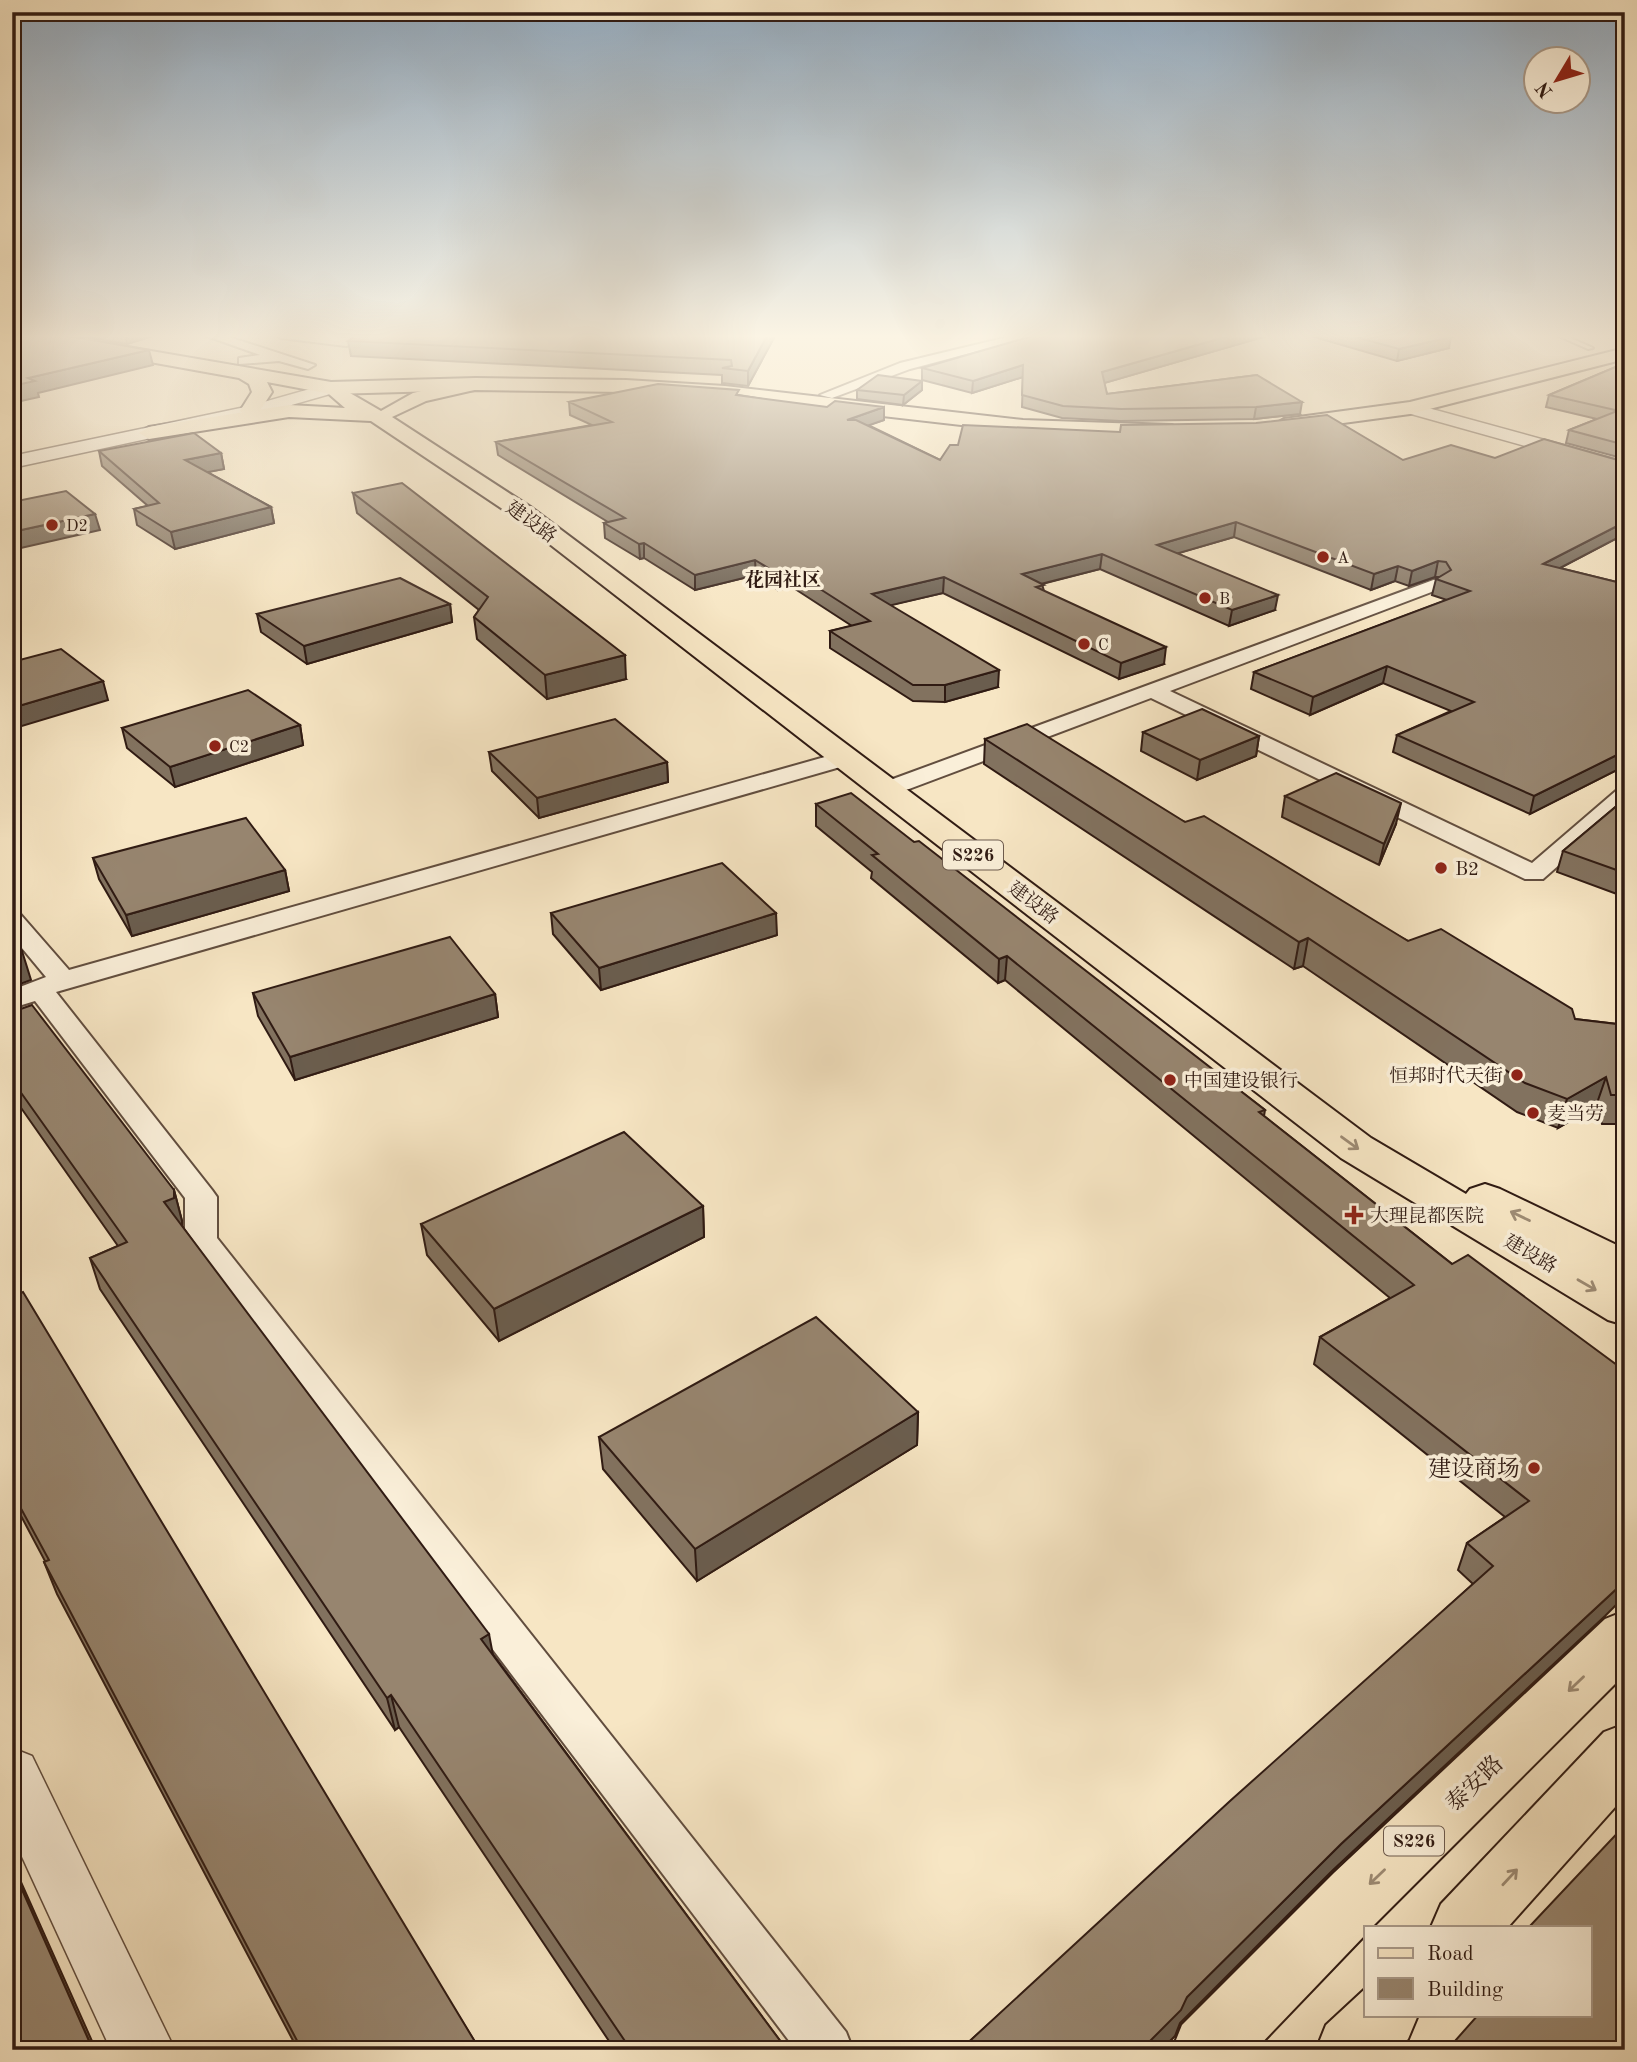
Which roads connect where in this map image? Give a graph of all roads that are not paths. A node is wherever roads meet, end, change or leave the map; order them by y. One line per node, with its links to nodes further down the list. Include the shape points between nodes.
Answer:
1 (162, 430): 6 (street)
2 (167, 430): 6 (main road)
3 (407, 430): 11 (main road, 建设路 / S226, via 524,513)
4 (410, 430): 12 (main road, 建设路 / S226, via 536,508)
5 (1489, 430): 8 (street)
6 (149, 433): 7 (street)
7 (12, 462)
8 (1625, 468)
9 (1436, 584): 10 (street)
10 (1152, 690): 12 (street); 13 (street, via 1534,874)
11 (846, 758): 15 (street); 17 (main road, 建设路 / S226, one-way to 17, via 1356,1148)
12 (901, 784): 16 (main road, 建设路 / S226, one-way to 12, via 1484,1198 1367,1128)
13 (1625, 795)
14 (12, 920): 15 (street)
15 (46, 986): 24 (street, via 201,1197 201,1240)
16 (1625, 1268)
17 (1625, 1308)
18 (1625, 1636): 25 (main road, 泰安路 / S226, one-way to 25, via 1357,1896)
19 (1625, 1752): 21 (main road, one-way to 19)
20 (12, 1774): 23 (street)
21 (1465, 1926)
22 (1383, 2016): 26 (main road)
23 (144, 2050)
24 (828, 2050)
25 (1207, 2050)
26 (1352, 2050)

